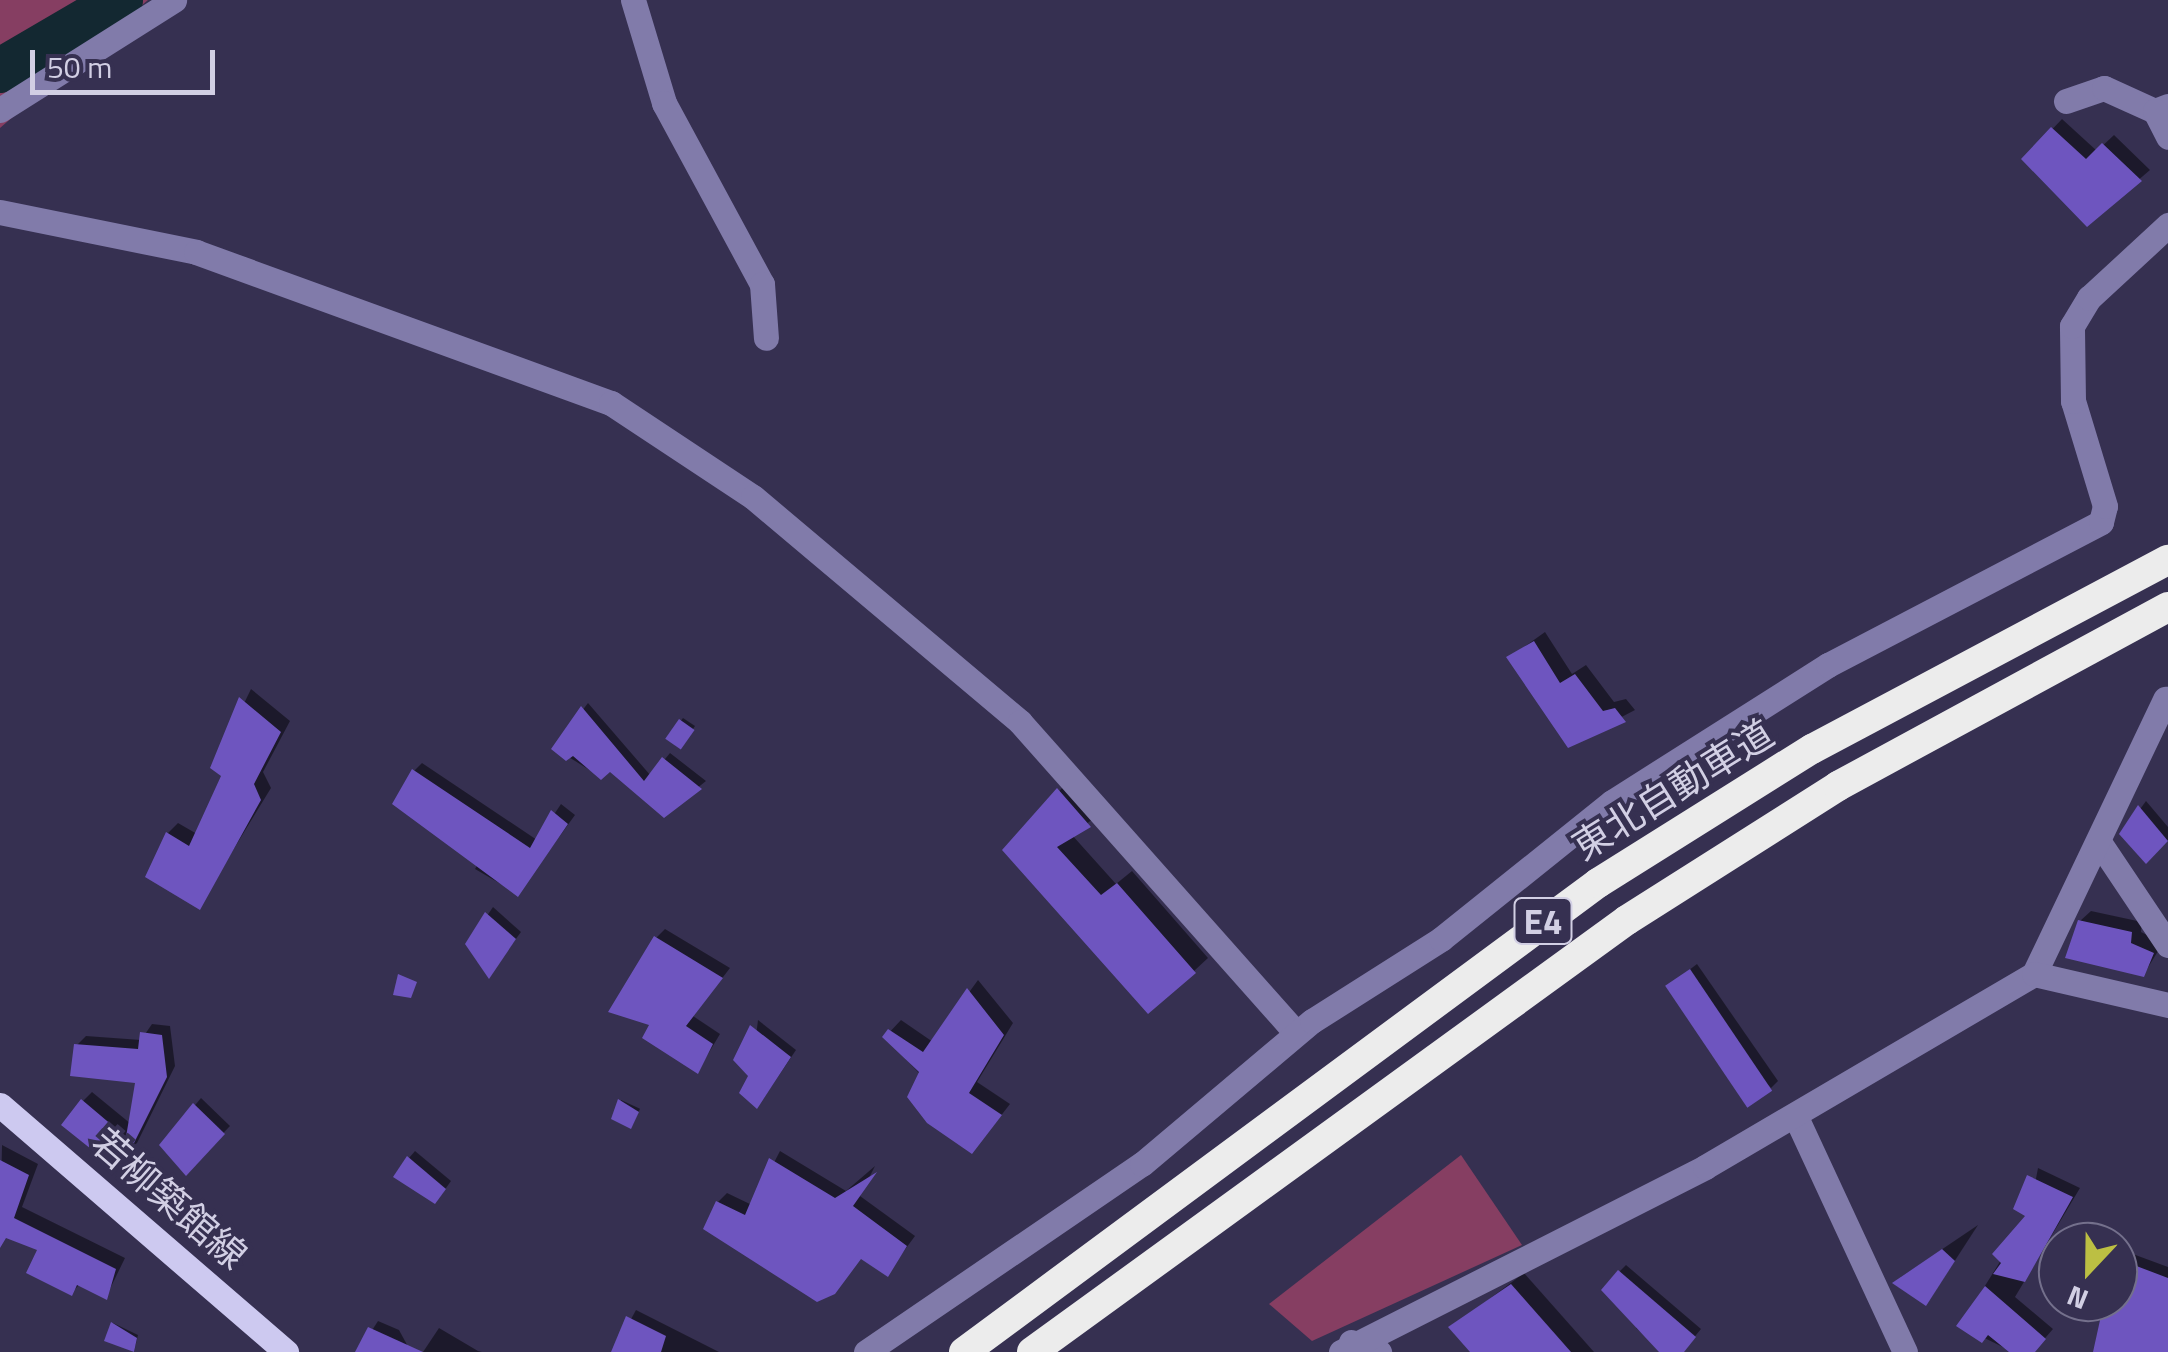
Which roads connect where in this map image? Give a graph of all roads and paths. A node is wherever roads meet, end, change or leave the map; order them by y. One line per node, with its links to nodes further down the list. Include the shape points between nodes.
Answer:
1 (174, 0): 5 (street)
2 (633, 0): 9 (street, via 657,88 762,284)
3 (2066, 101): 4 (street, via 2104,88)
4 (2162, 108): 6 (street)
5 (0, 110)
6 (2168, 138)
7 (0, 212): 17 (street, via 196,252 611,403 753,497 1020,722)
8 (2168, 225): 17 (street, via 2088,298 2072,326 2073,401 2105,506 2100,522 1738,720 1612,802 1441,939)
9 (766, 338)
10 (2168, 560): 23 (highway, 東北自動車道 / E4, via 1812,748 1598,884)
11 (2168, 607): 24 (highway, E4, via 1838,786 1626,920)
12 (2165, 699): 13 (street, via 2130,758)
13 (2099, 842): 14 (street); 15 (street)
14 (2168, 944)
15 (2034, 974): 16 (street); 19 (street)
16 (2168, 1005)
17 (1296, 1033): 22 (street, via 1142,1164)
18 (0, 1105): 21 (main road, 若柳築館線)
19 (1795, 1115): 20 (street); 26 (street)
20 (1346, 1347): 25 (street)
21 (286, 1352)
22 (866, 1352)
23 (964, 1352)
24 (1032, 1352)
25 (1379, 1352)
26 (1905, 1352)

